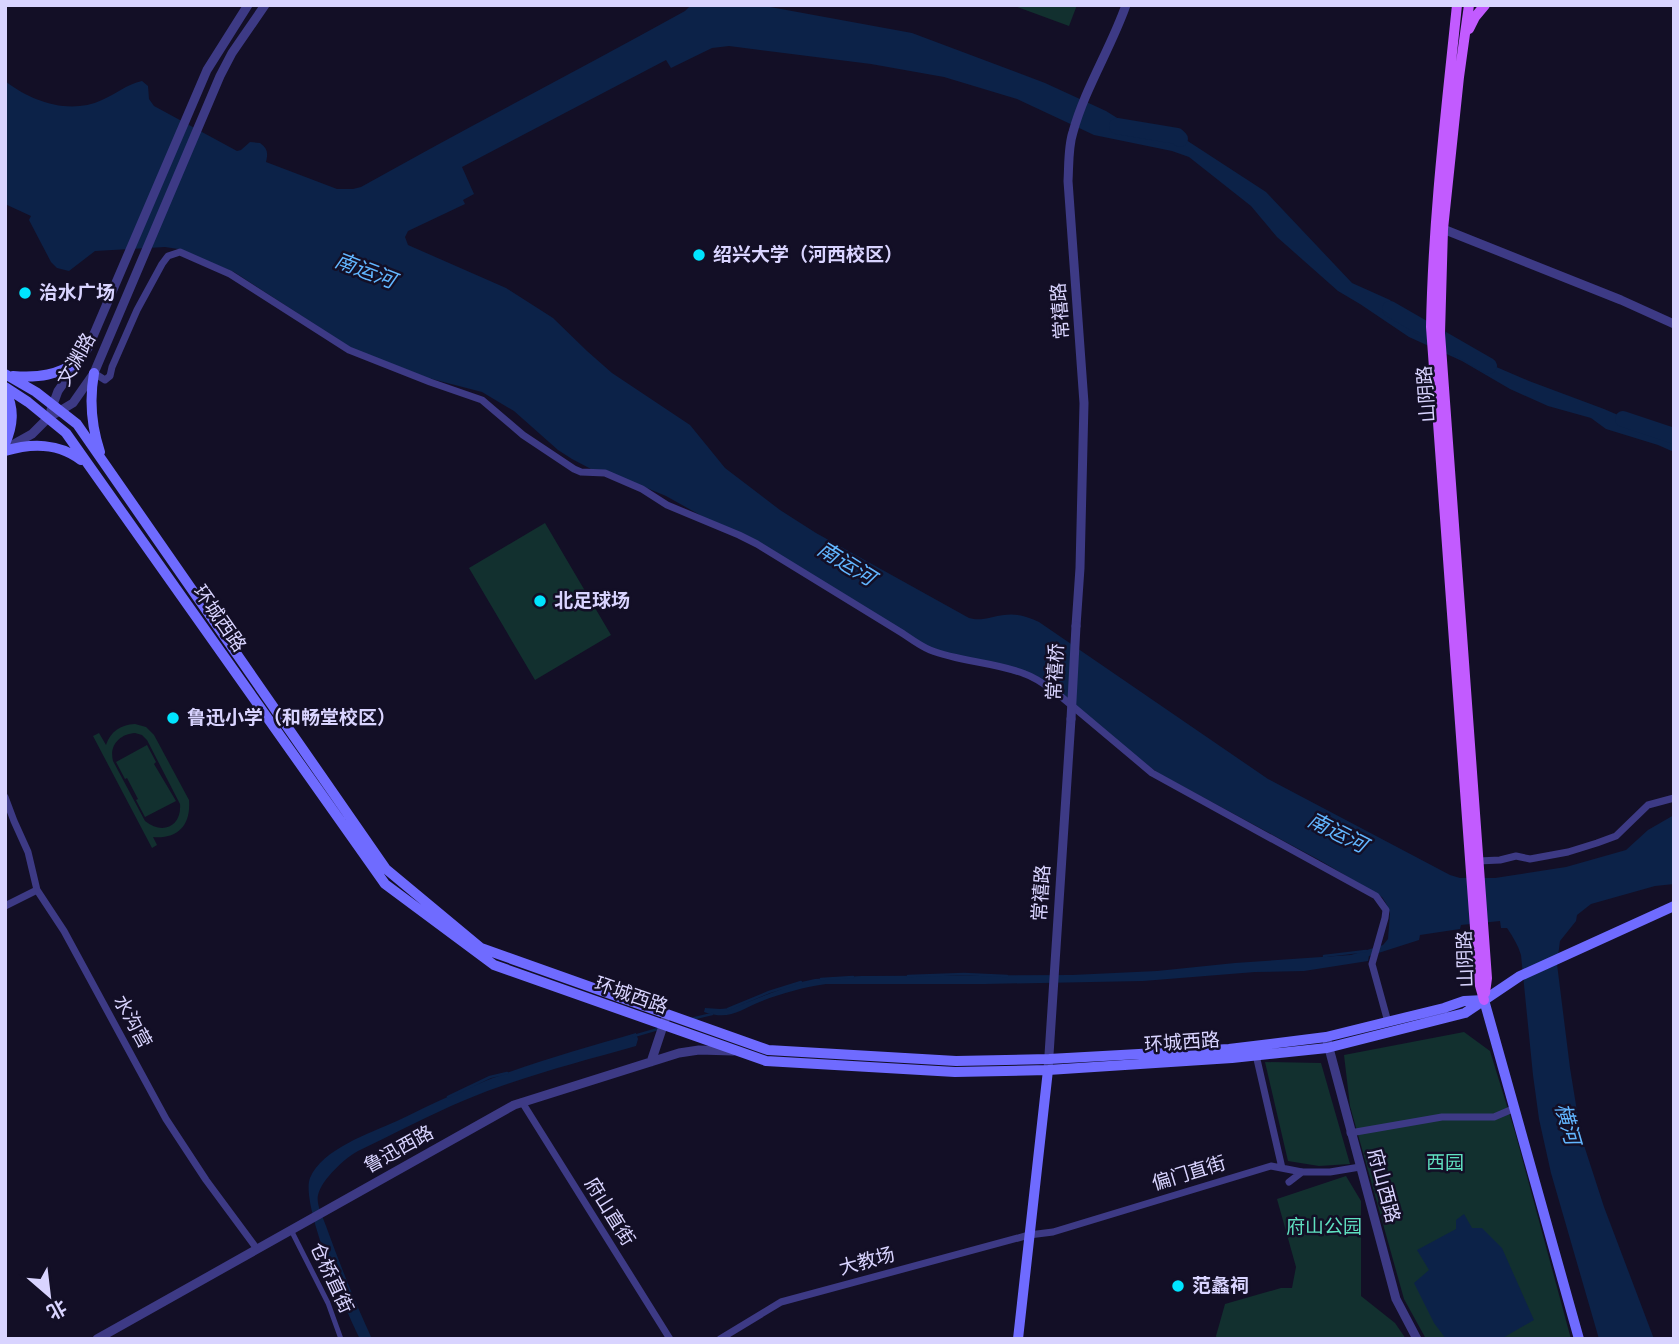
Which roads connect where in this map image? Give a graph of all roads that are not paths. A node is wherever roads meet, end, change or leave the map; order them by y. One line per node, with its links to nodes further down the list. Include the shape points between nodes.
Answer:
1 (248, 5): 12 (street, 文渊路, via 208,70)
2 (1126, 5): 22 (street, 常禧路, via 1072,133 1068,181 1084,403)
3 (1449, 5): 8 (main road)
4 (1457, 5): 8 (main road, 山阴路)
5 (1469, 5): 8 (main road, 山阴路)
6 (1485, 5): 8 (main road)
7 (263, 6): 13 (street, 文渊路, via 220,76)
8 (1459, 38): 9 (main road, 山阴路); 11 (main road, 山阴路, via 1437,189 1432,278)
9 (1443, 229): 10 (street); 11 (main road, 山阴路)
10 (1674, 324)
11 (1436, 337): 26 (main road, 山阴路); 27 (main road, 山阴路)
12 (79, 362): 14 (main road, via 46,375); 16 (street, 文渊路, via 58,391)
13 (94, 373): 16 (street, 文渊路, via 73,403); 20 (main road, via 91,414); 33 (street, via 106,380 110,376 162,264 168,256 180,253 230,274 349,350 482,400 574,469 605,473 757,544 921,646 1027,674 1058,694 1152,773 1376,896 1385,918 1372,964)
14 (7, 375): 16 (main road, 环城西路)
15 (5, 389): 17 (main road, 环城西路); 18 (main road, via 13,410)
16 (57, 408): 17 (street, 文渊路); 20 (main road, 环城西路, via 77,424)
17 (48, 418): 19 (street, 文渊路); 21 (main road, 环城西路, via 66,433)
18 (5, 444)
19 (5, 450): 21 (main road, via 56,447 71,452)
20 (107, 468): 32 (main road, 环城西路, via 386,869 481,948 650,1009)
21 (96, 475): 32 (main road, 环城西路, via 385,884 494,965 649,1021)
22 (1076, 626): 23 (street, 常禧桥, bridge)
23 (1071, 719): 38 (street, 常禧路)
24 (5, 797): 28 (street, 水沟营, via 28,852)
25 (1674, 798): 26 (street, via 1648,805 1616,836 1597,843 1530,859 1516,856)
26 (1478, 861): 27 (main road, 山阴路)
27 (1475, 877): 31 (main road, 山阴路, via 1487,978)
28 (37, 890): 29 (street); 48 (street, 水沟营, via 166,1119)
29 (5, 906)
30 (1674, 906): 31 (main road, via 1520,976)
31 (1484, 1000): 33 (main road, 环城西路); 34 (main road, 环城西路, via 1465,1013); 40 (main road)
32 (665, 1020): 35 (main road, 环城西路); 37 (street); 38 (main road, 环城西路, via 768,1050)
33 (1388, 1022): 34 (main road, 环城西路)
34 (1326, 1043): 36 (main road, 环城西路); 38 (main road, 环城西路); 41 (street, 府山西路)
35 (738, 1052): 37 (street, 鲁迅西路, via 699,1050); 38 (main road, 环城西路, via 765,1061 955,1072)
36 (1256, 1055): 38 (main road, 环城西路); 43 (street)
37 (652, 1062): 39 (street, 鲁迅西路)
38 (1049, 1064): 47 (main road)
39 (522, 1102): 46 (street, 鲁迅西路); 51 (street, 府山直街)
40 (1515, 1108): 41 (street, via 1494,1117 1442,1117); 55 (main road)
41 (1350, 1133): 42 (street, 府山西路)
42 (1360, 1167): 44 (street, 偏门直街); 54 (street, 府山西路, via 1396,1299)
43 (1282, 1168): 44 (street, 偏门直街); 47 (street, 偏门直街, via 1271,1166)
44 (1302, 1172): 45 (street)
45 (1289, 1182)
46 (291, 1230): 48 (street, 鲁迅西路); 50 (street, 仓桥直街)
47 (1030, 1235): 52 (street, 大教场, via 781,1302); 53 (main road)
48 (257, 1249): 49 (street, 鲁迅西路)
49 (97, 1339)
50 (341, 1339)
51 (670, 1339)
52 (720, 1339)
53 (1018, 1339)
54 (1418, 1339)
55 (1579, 1339)

